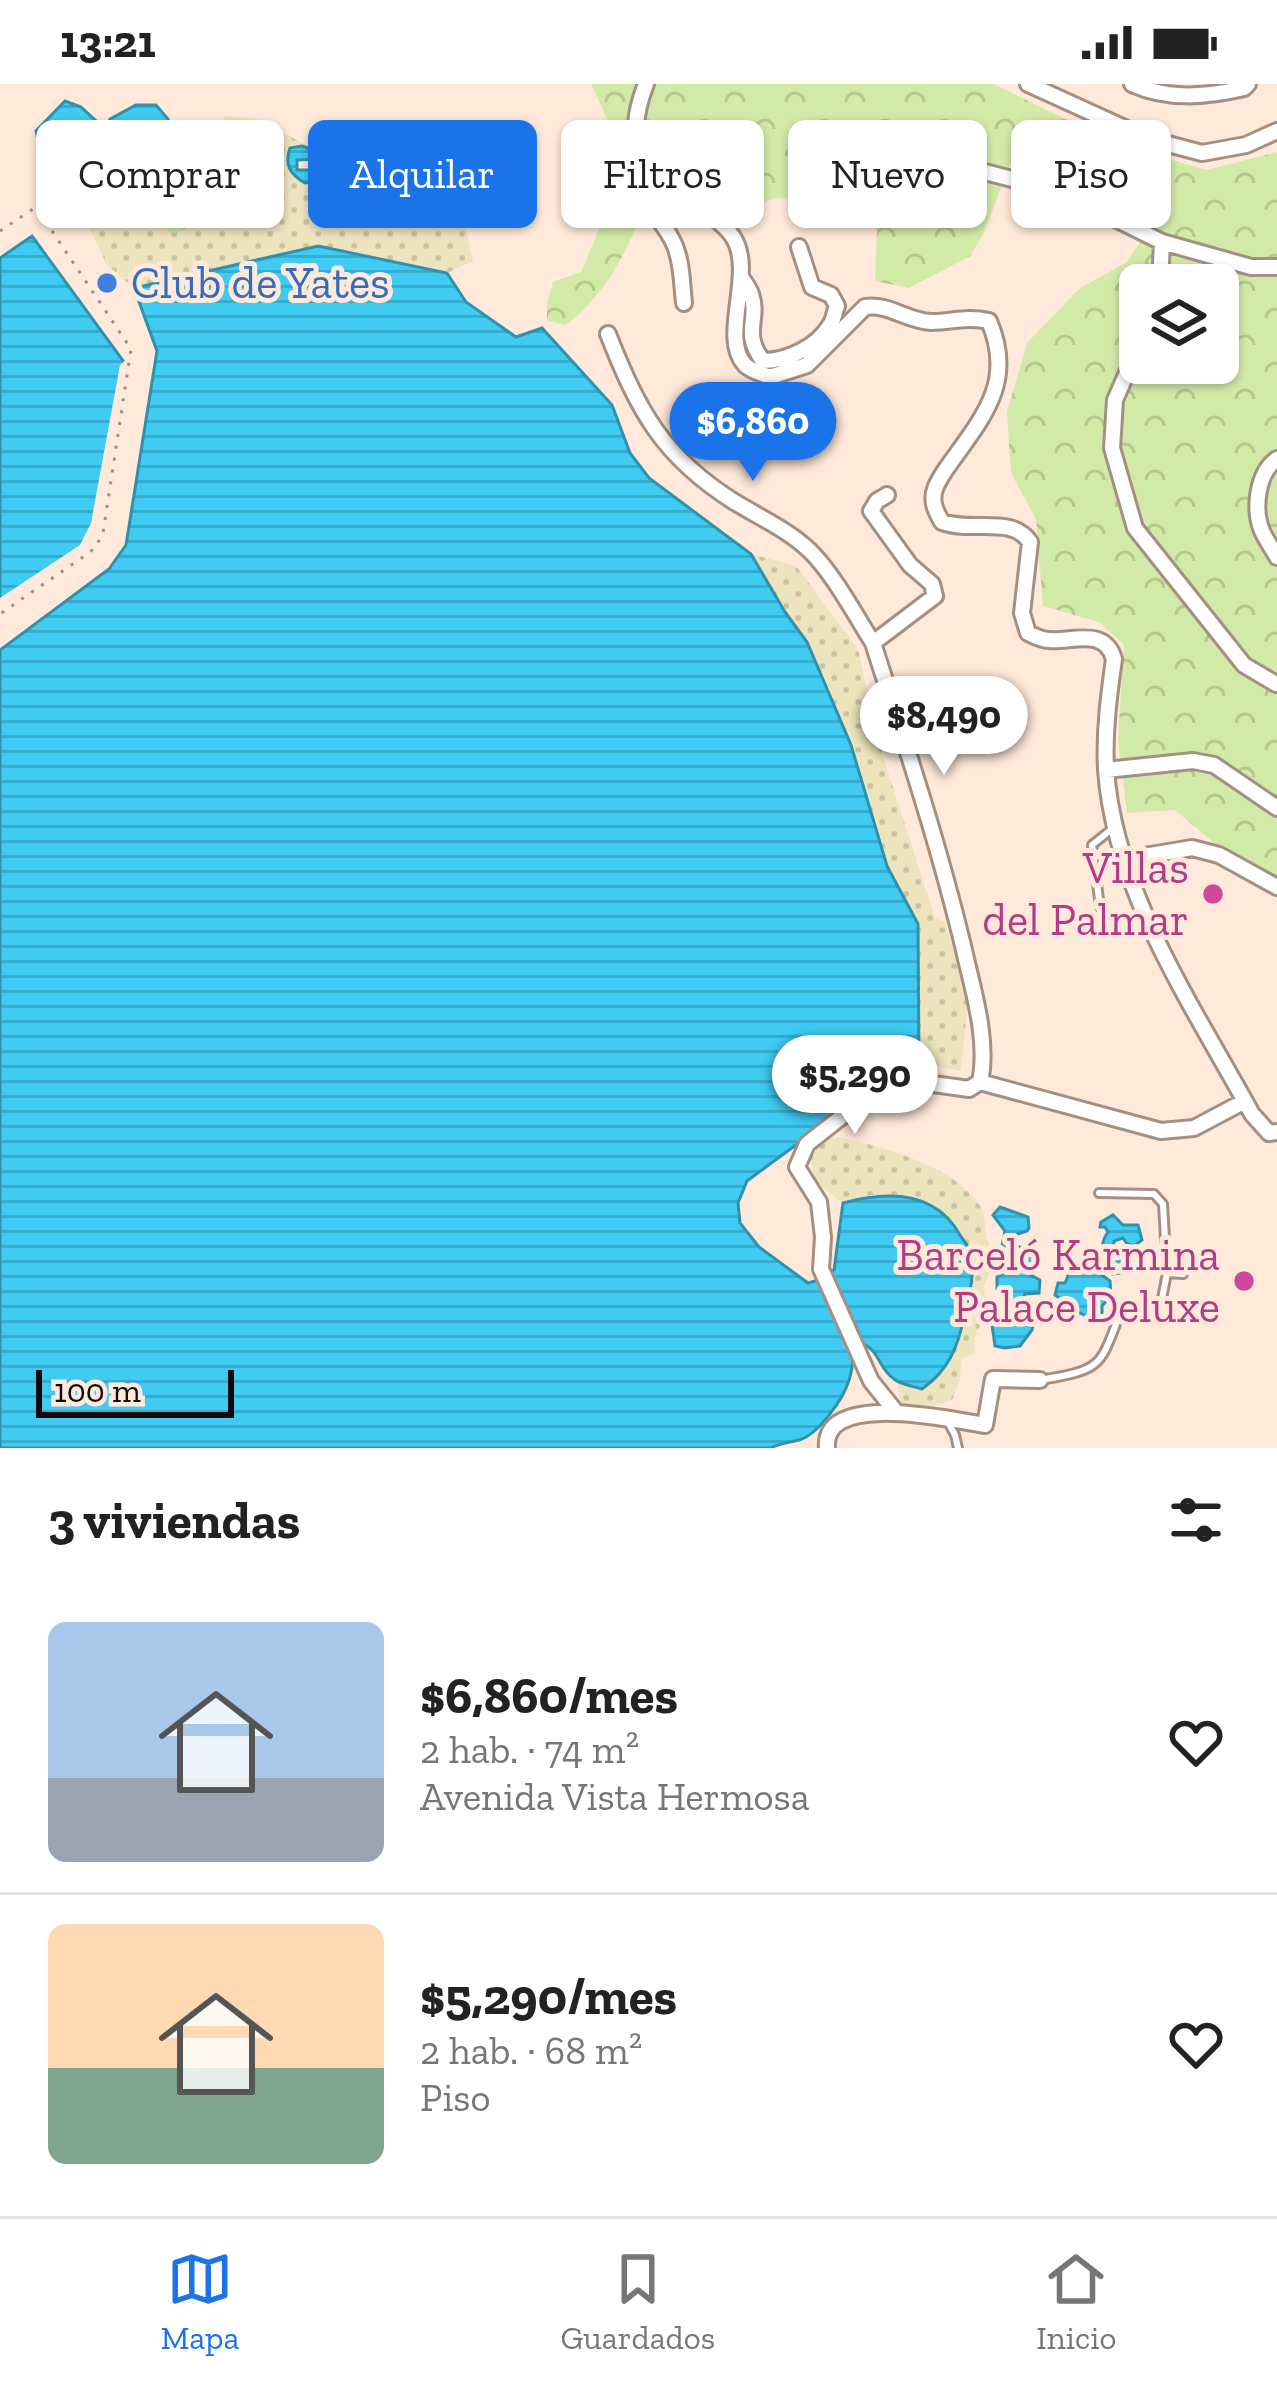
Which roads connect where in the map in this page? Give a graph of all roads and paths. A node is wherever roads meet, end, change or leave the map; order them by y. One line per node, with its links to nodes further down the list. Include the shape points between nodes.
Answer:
1 (646, 84): 5 (street)
2 (1028, 84): 6 (street, via 1202,154)
3 (1132, 84): 4 (street, via 1210,96)
4 (1248, 84)
5 (636, 120)
6 (1277, 131)
7 (969, 168): 7 (street, via 951,149 921,141 890,140 887,150 890,160 916,169)
8 (987, 173): 12 (street, via 1059,191)
9 (664, 228): 17 (street)
10 (722, 228): 16 (street, via 734,238)
11 (0, 231): 23 (path, via 36,207 131,349 103,533 95,548)
12 (1162, 242): 14 (street); 15 (street)
13 (799, 248): 16 (street, via 812,287 837,307 810,346 763,361)
14 (1161, 264)
15 (1277, 267)
16 (742, 277): 26 (street, via 738,352 746,367 770,377 807,365 865,307 930,322 989,321 999,344 992,399 932,501 942,522 959,528 1024,532 1028,633 1111,648)
17 (684, 303)
18 (608, 334): 24 (street, via 670,452 814,554)
19 (1122, 384): 25 (street, via 1112,448 1135,528 1244,665)
20 (1277, 459): 22 (street, via 1258,487 1260,527)
21 (887, 495): 24 (street, via 871,511 935,596)
22 (1277, 557)
23 (0, 614)
24 (873, 643): 32 (street, via 952,896 975,999)
25 (1276, 685)
26 (1106, 770): 27 (street, via 1214,765); 28 (street)
27 (1277, 808)
28 (1115, 826): 29 (street); 31 (lane, via 1092,845)
29 (1126, 859): 30 (street, via 1192,848); 33 (street, via 1145,917)
30 (1277, 887)
31 (1100, 907)
32 (980, 1082): 33 (street, via 1161,1131 1194,1128); 39 (street, via 968,1089 891,1078 807,1144 797,1168 819,1202 821,1269 871,1381)
33 (1245, 1101): 34 (street, via 1268,1133)
34 (1277, 1132)
35 (1099, 1193): 36 (lane, via 1154,1195 1163,1204)
36 (1167, 1273): 37 (lane); 38 (lane, via 1162,1299 1149,1308 1124,1304 1103,1358 1084,1372)
37 (1184, 1274)
38 (1040, 1380): 40 (street, via 993,1379 985,1424)
39 (896, 1412): 40 (street); 41 (street, via 847,1416 834,1424)
40 (945, 1419): 42 (lane)
41 (827, 1448)
42 (958, 1448)

